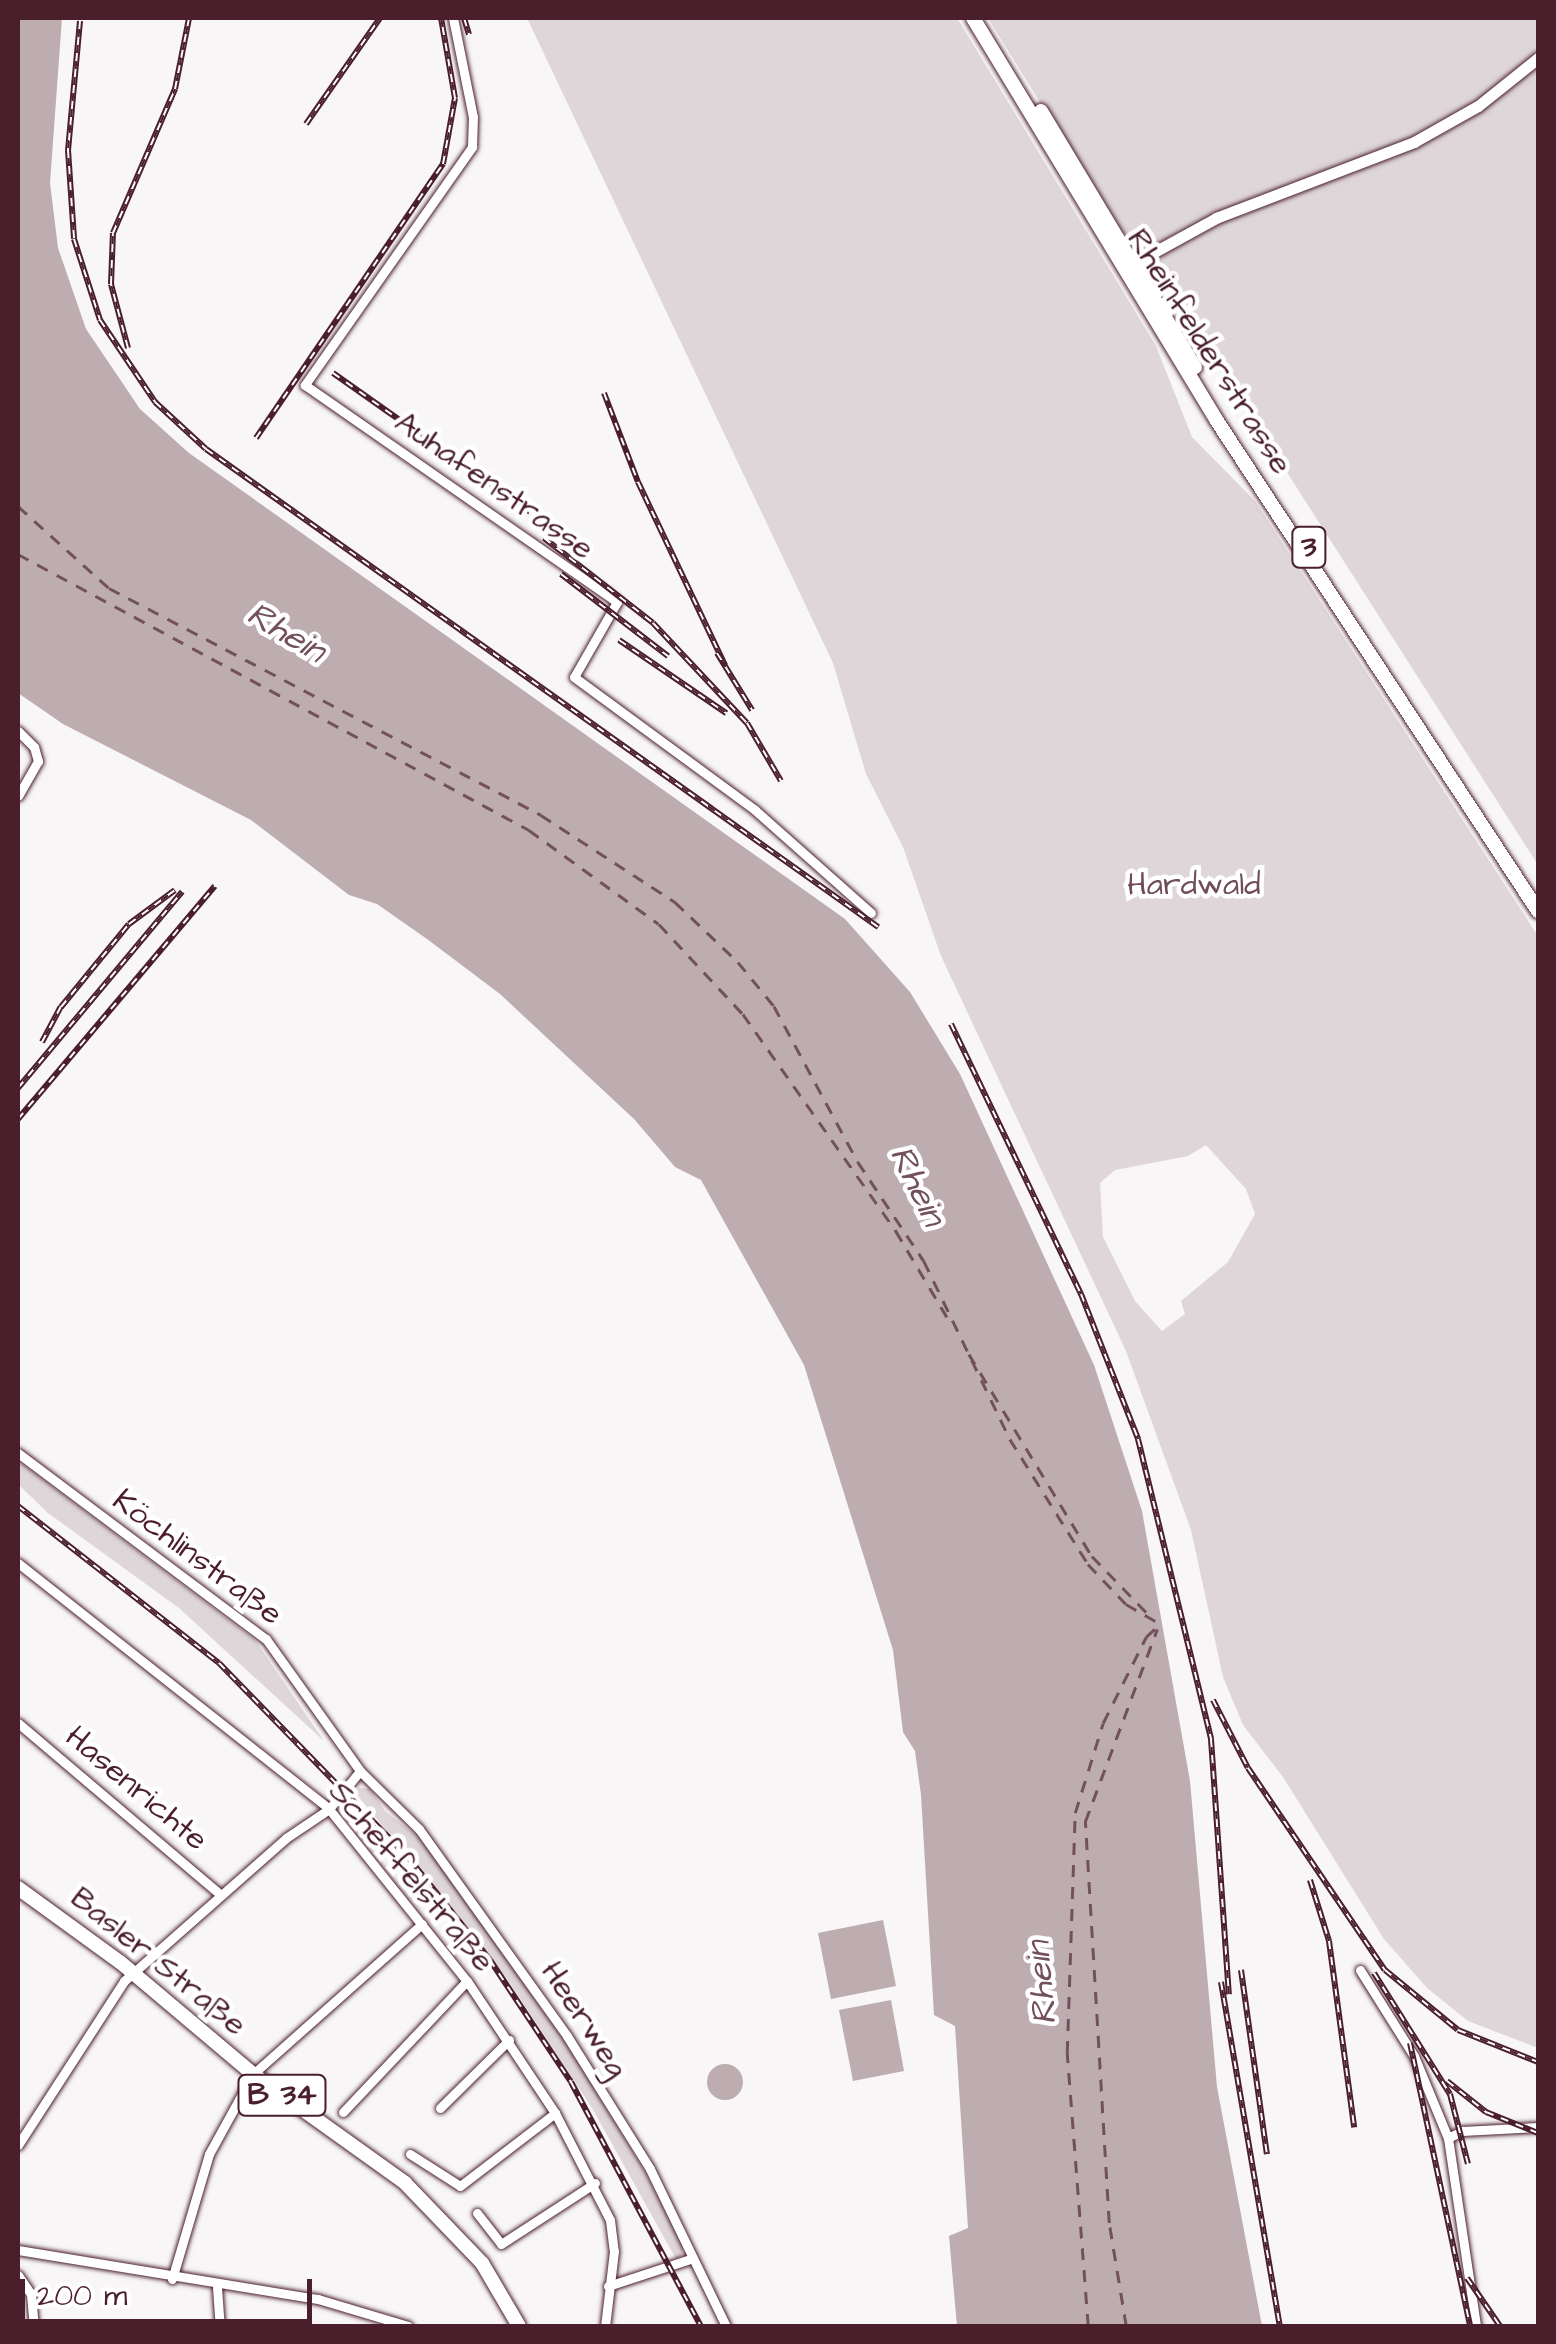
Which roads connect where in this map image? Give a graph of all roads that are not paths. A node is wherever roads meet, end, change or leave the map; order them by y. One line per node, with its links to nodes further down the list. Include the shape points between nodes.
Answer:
1 (453, 18): 10 (street, Auhafenstrasse, via 473,117 472,147 305,385 617,602 574,677 756,810)
2 (974, 18): 5 (main road, Rheinfelderstrasse / 3)
3 (983, 18): 5 (main road, Rheinfelderstrasse / 3)
4 (1538, 58): 5 (street, via 1478,106 1414,142 1216,218)
5 (1129, 265): 8 (main road, Rheinfelderstrasse / 3); 9 (main road, Rheinfelderstrasse / 3)
6 (18, 731): 7 (street, via 38,761)
7 (18, 796)
8 (1538, 895)
9 (1538, 910)
10 (871, 913)
11 (18, 1453): 14 (street, Köchlinstraße, via 266,1640)
12 (18, 1562): 15 (street, Scheffelstraße)
13 (18, 1724): 17 (street, Hasenrichte)
14 (359, 1773): 15 (street); 34 (street, Heerweg, via 430,1844 567,2036 650,2169)
15 (329, 1809): 17 (street); 18 (street, Scheffelstraße)
16 (18, 1888): 20 (main road, Basler Straße / B 34)
17 (221, 1895): 20 (street)
18 (422, 1924): 21 (street, Scheffelstraße); 23 (street)
19 (1360, 1970): 28 (street, via 1414,2056)
20 (132, 1973): 23 (main road, Basler Straße / B 34); 29 (street)
21 (467, 1981): 22 (street, Scheffelstraße); 25 (street)
22 (509, 2040): 24 (street); 26 (street, Scheffelstraße)
23 (254, 2074): 36 (street, via 198,2183); 42 (main road, Basler Straße / B 34, via 444,2218)
24 (440, 2108)
25 (343, 2112)
26 (554, 2112): 30 (street, via 460,2186); 31 (street, Scheffelstraße)
27 (1538, 2127): 28 (street, via 1462,2131)
28 (1448, 2138): 45 (street)
29 (18, 2144)
30 (410, 2154)
31 (595, 2183): 32 (street, via 502,2244); 37 (street, Scheffelstraße, via 610,2220)
32 (477, 2212)
33 (18, 2250): 36 (street)
34 (693, 2258): 37 (street); 44 (street, Heerweg)
35 (18, 2276): 39 (street, via 31,2294)
36 (172, 2279): 38 (street)
37 (608, 2286): 43 (street, Scheffelstraße)
38 (217, 2287): 40 (street); 41 (street, via 318,2298)
39 (34, 2326)
40 (220, 2326)
41 (408, 2326)
42 (519, 2326)
43 (605, 2326)
44 (726, 2326)
45 (1476, 2326)

